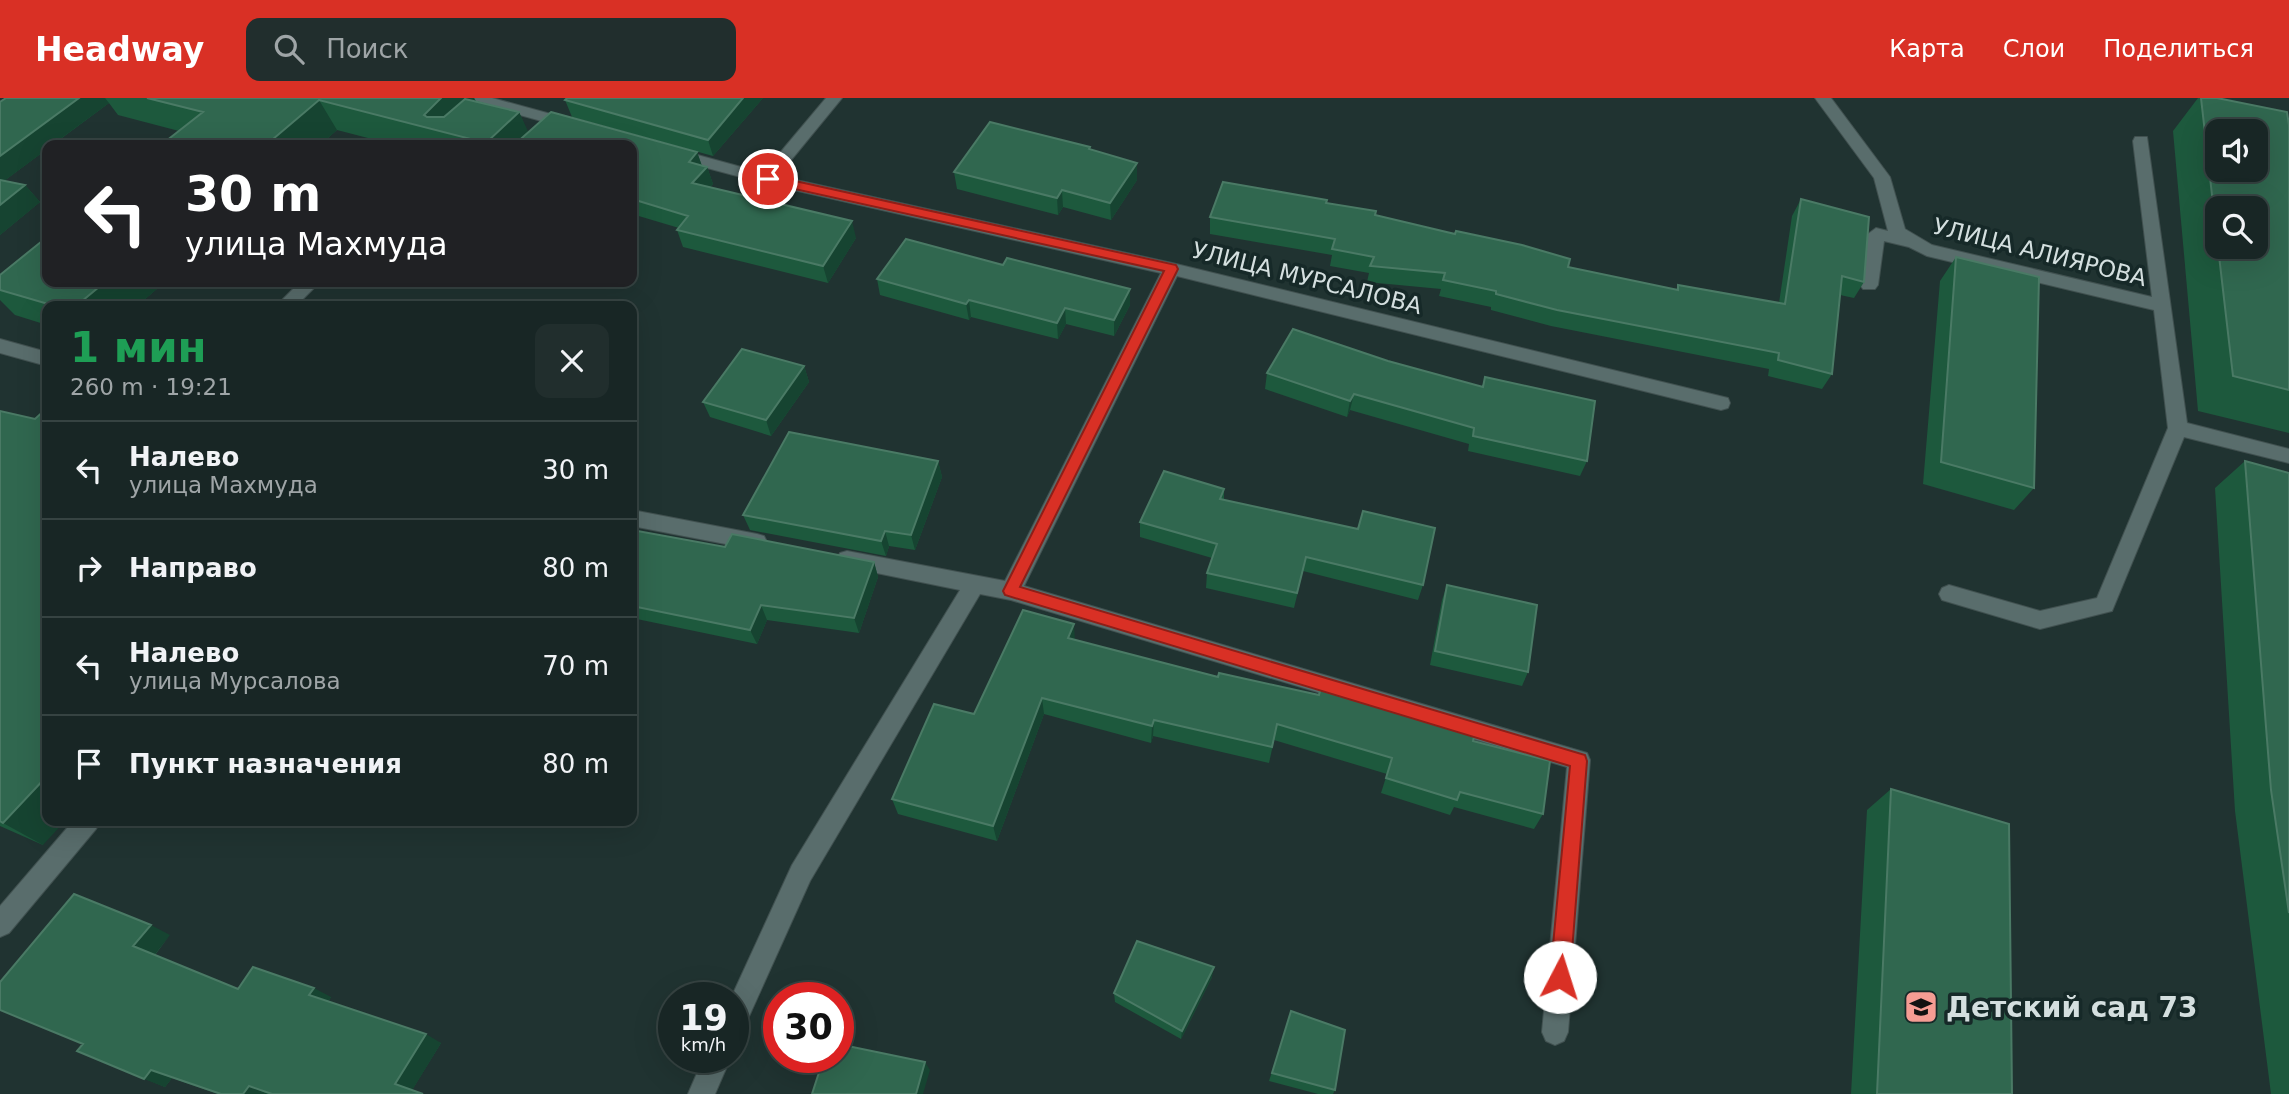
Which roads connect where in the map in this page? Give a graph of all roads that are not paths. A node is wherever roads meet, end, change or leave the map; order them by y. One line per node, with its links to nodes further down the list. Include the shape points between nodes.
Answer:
1 (474, 98): 4 (street)
2 (834, 98): 9 (street)
3 (1823, 98): 10 (street, УЛИЦА АЛИЯРОВА, via 1882,177 1896,232)
4 (494, 103): 5 (street); 6 (street)
5 (477, 120)
6 (585, 128)
7 (2141, 141): 15 (street)
8 (650, 146): 9 (street, УЛИЦА МУРСАЛОВА)
9 (768, 179): 11 (street, УЛИЦА МУРСАЛОВА)
10 (1913, 242): 12 (street, via 1876,234); 15 (street, УЛИЦА АЛИЯРОВА, via 1927,250)
11 (1172, 269): 18 (street, УЛИЦА МУРСАЛОВА); 25 (street)
12 (1868, 285)
13 (306, 287): 14 (street)
14 (290, 301)
15 (2162, 306): 19 (street)
16 (0, 346): 17 (street)
17 (42, 358)
18 (1721, 403)
19 (2178, 428): 20 (street); 26 (street, via 2105,605 2040,620)
20 (2289, 456)
21 (637, 519): 22 (street)
22 (772, 545)
23 (827, 555): 24 (street)
24 (975, 583): 25 (street); 29 (street, via 801,873)
25 (1011, 591): 30 (street, via 1579,761)
26 (1950, 594)
27 (84, 826): 28 (street)
28 (0, 925)
29 (749, 988)
30 (1555, 1032)
31 (711, 1073): 32 (street)
32 (701, 1094)

